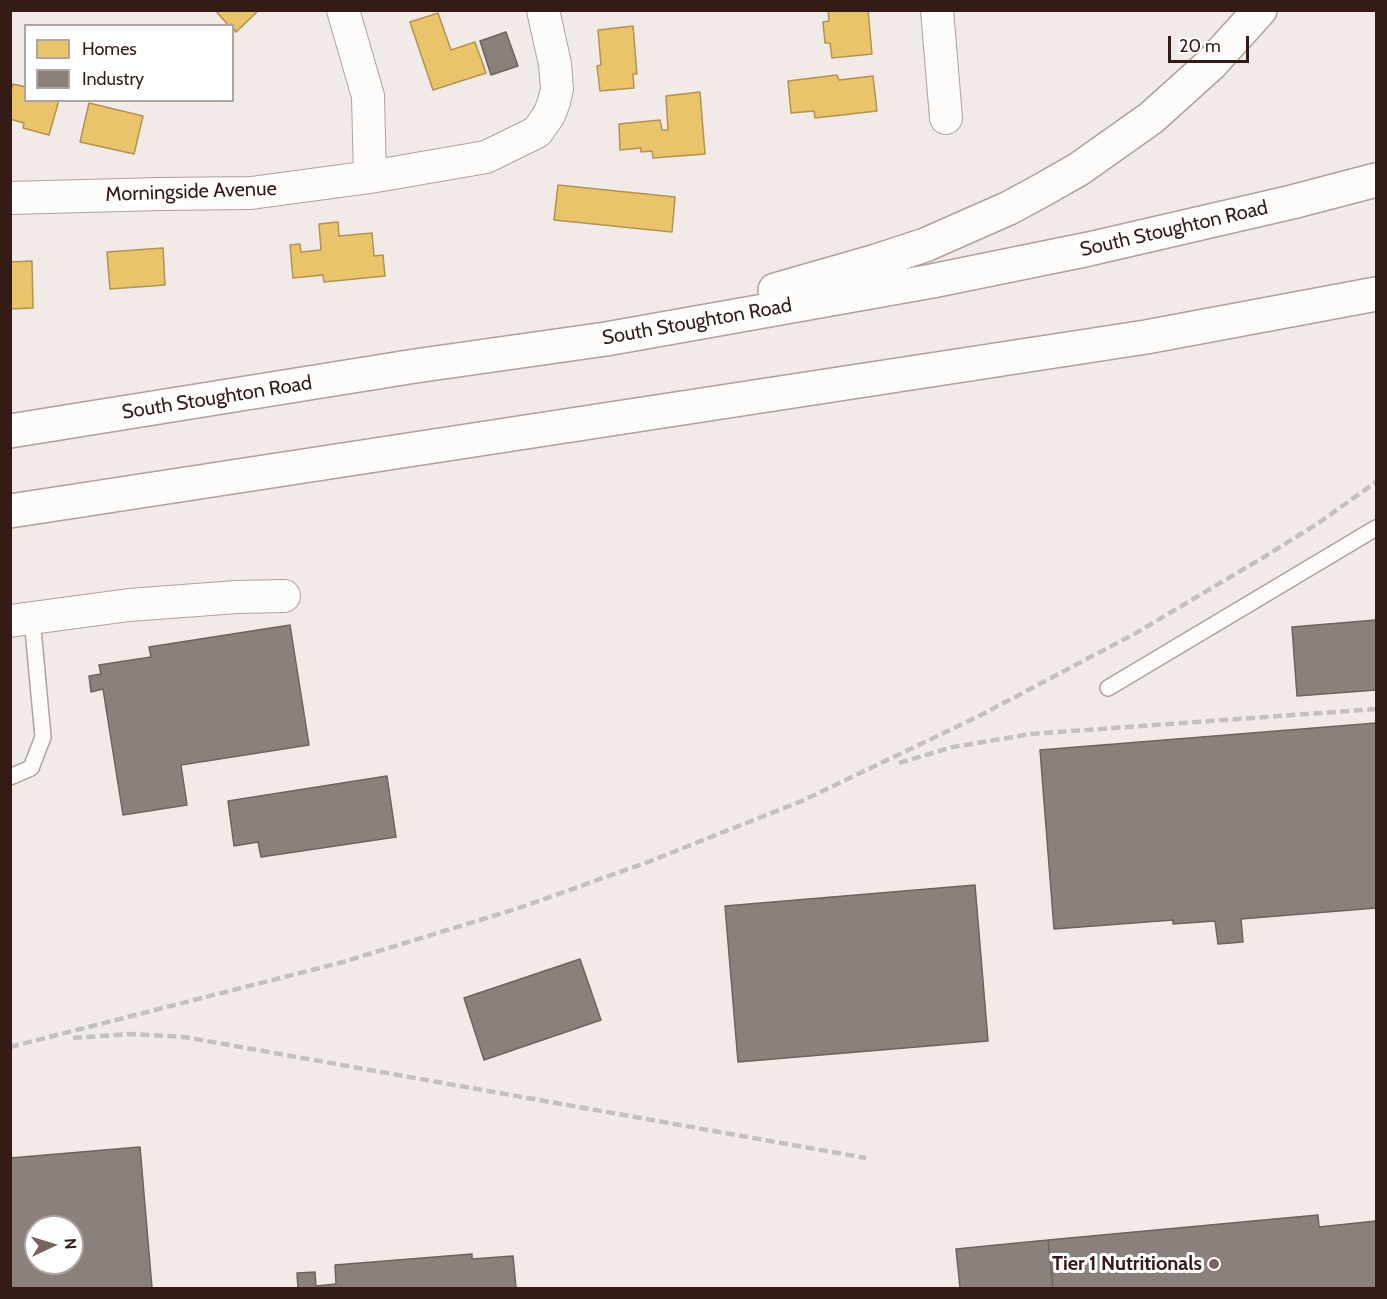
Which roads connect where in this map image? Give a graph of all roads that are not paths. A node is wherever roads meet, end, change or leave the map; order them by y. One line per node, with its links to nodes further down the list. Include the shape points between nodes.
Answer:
1 (343, 10): 6 (street, via 368,96)
2 (543, 10): 6 (street, Morningside Avenue, via 557,88 549,115 537,132 486,157)
3 (937, 10): 5 (street)
4 (1260, 10): 10 (main road, via 1210,64 1151,118 1079,169 1009,208 925,245 876,261)
5 (946, 118)
6 (370, 177): 8 (street, Morningside Avenue, via 250,193)
7 (1377, 180): 10 (main road, South Stoughton Road, via 1089,249)
8 (10, 198)
9 (1377, 294): 12 (main road, via 1146,337)
10 (606, 339): 11 (main road, South Stoughton Road)
11 (10, 431)
12 (10, 511)
13 (1377, 528): 16 (lane)
14 (284, 596): 15 (street, via 129,605)
15 (21, 620): 17 (lane, via 43,738 31,768)
16 (1108, 688)
17 (10, 777)

